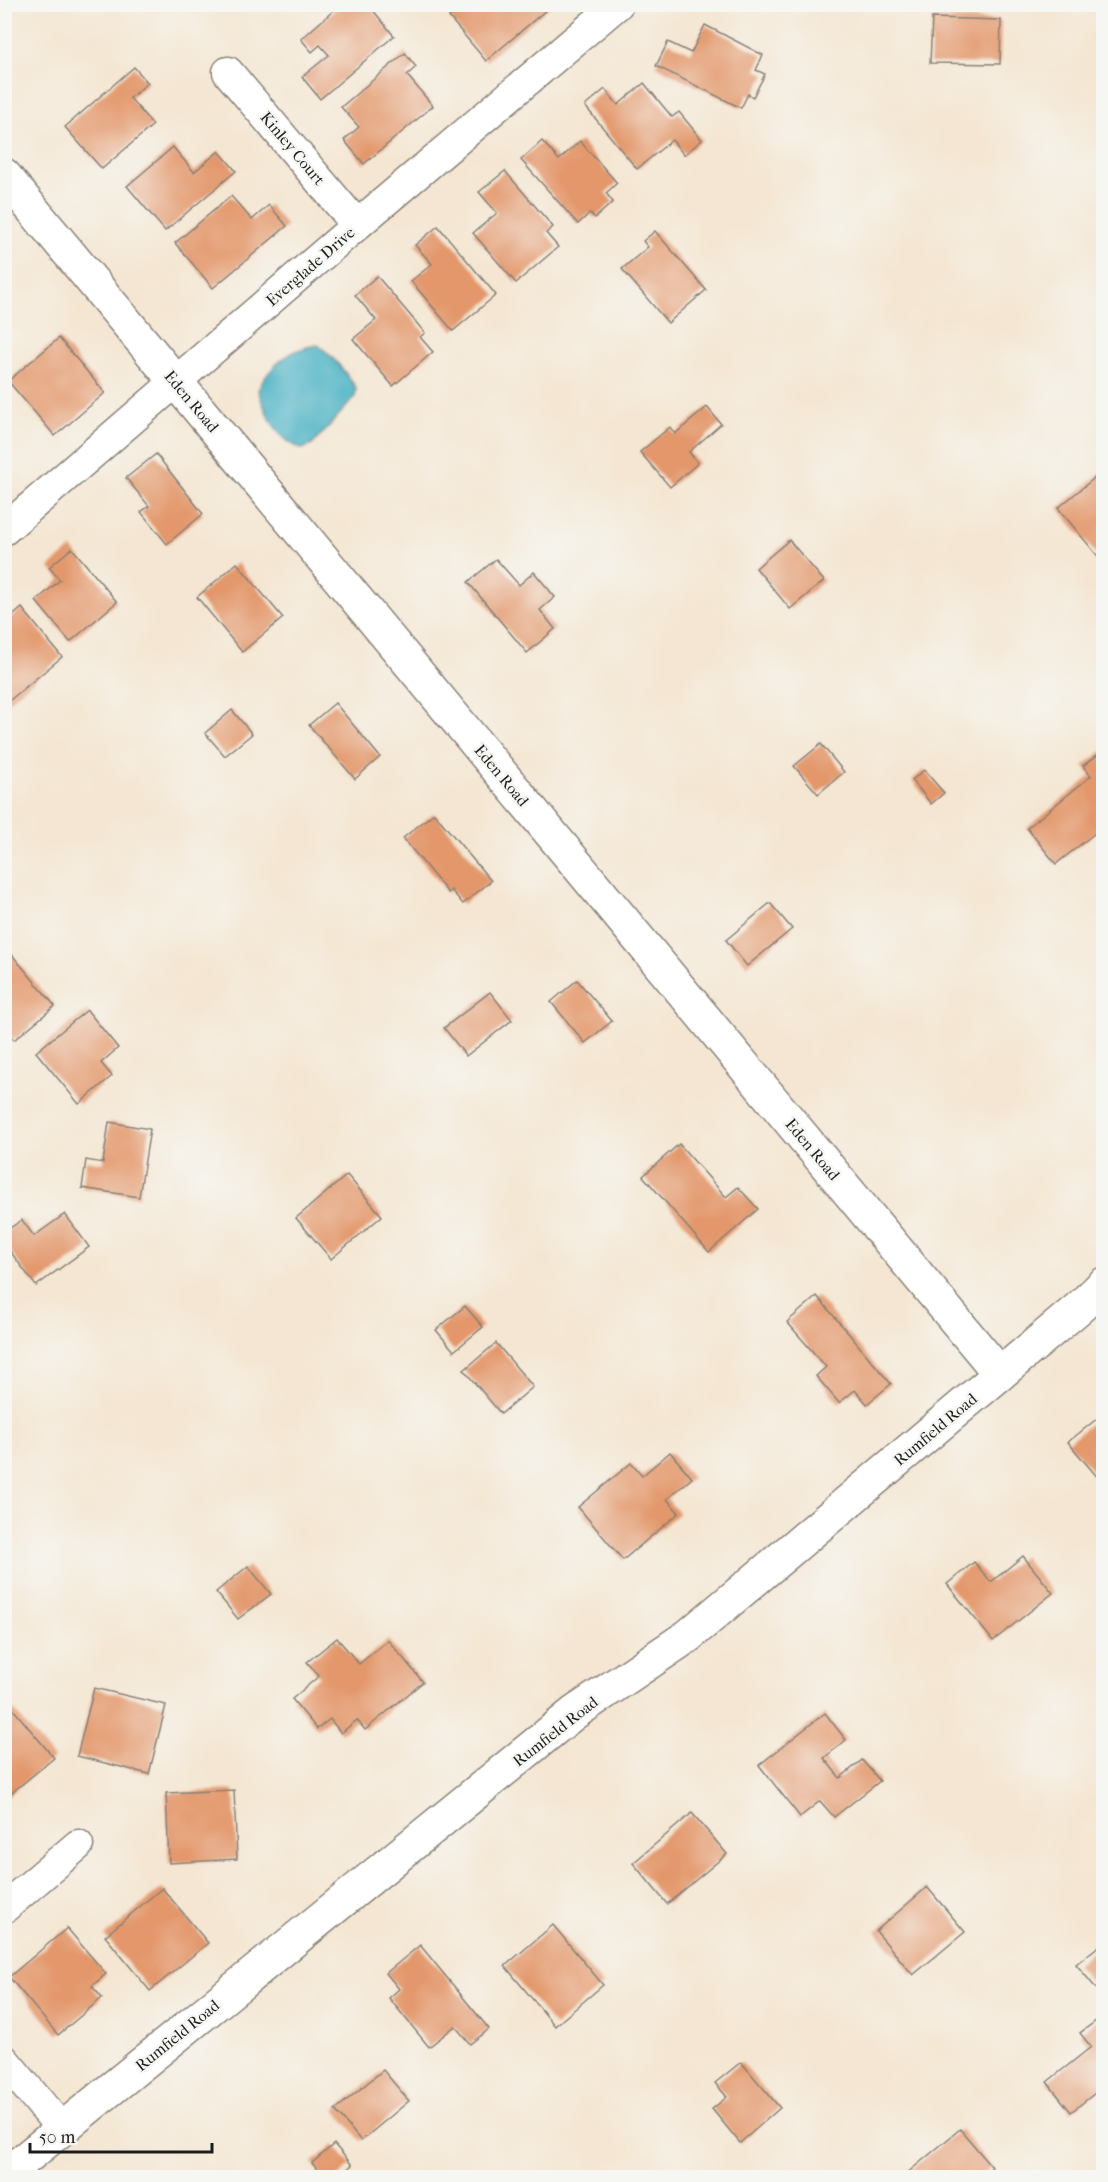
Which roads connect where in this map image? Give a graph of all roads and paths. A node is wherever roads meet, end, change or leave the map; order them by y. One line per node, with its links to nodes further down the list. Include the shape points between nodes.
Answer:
1 (618, 4): 4 (street, Everglade Drive)
2 (228, 72): 4 (street, Kinley Court)
3 (4, 175): 5 (street, Eden Road)
4 (357, 225): 5 (street, Everglade Drive)
5 (177, 382): 6 (street, Everglade Drive); 8 (street, Eden Road)
6 (4, 530)
7 (1104, 1284): 8 (street, Rumfield Road)
8 (1000, 1374): 12 (street, Rumfield Road, via 688,1636 574,1713)
9 (78, 1845): 10 (street)
10 (4, 1908)
11 (4, 2060): 12 (street)
12 (62, 2129): 13 (street, Rumfield Road)
13 (4, 2176)

